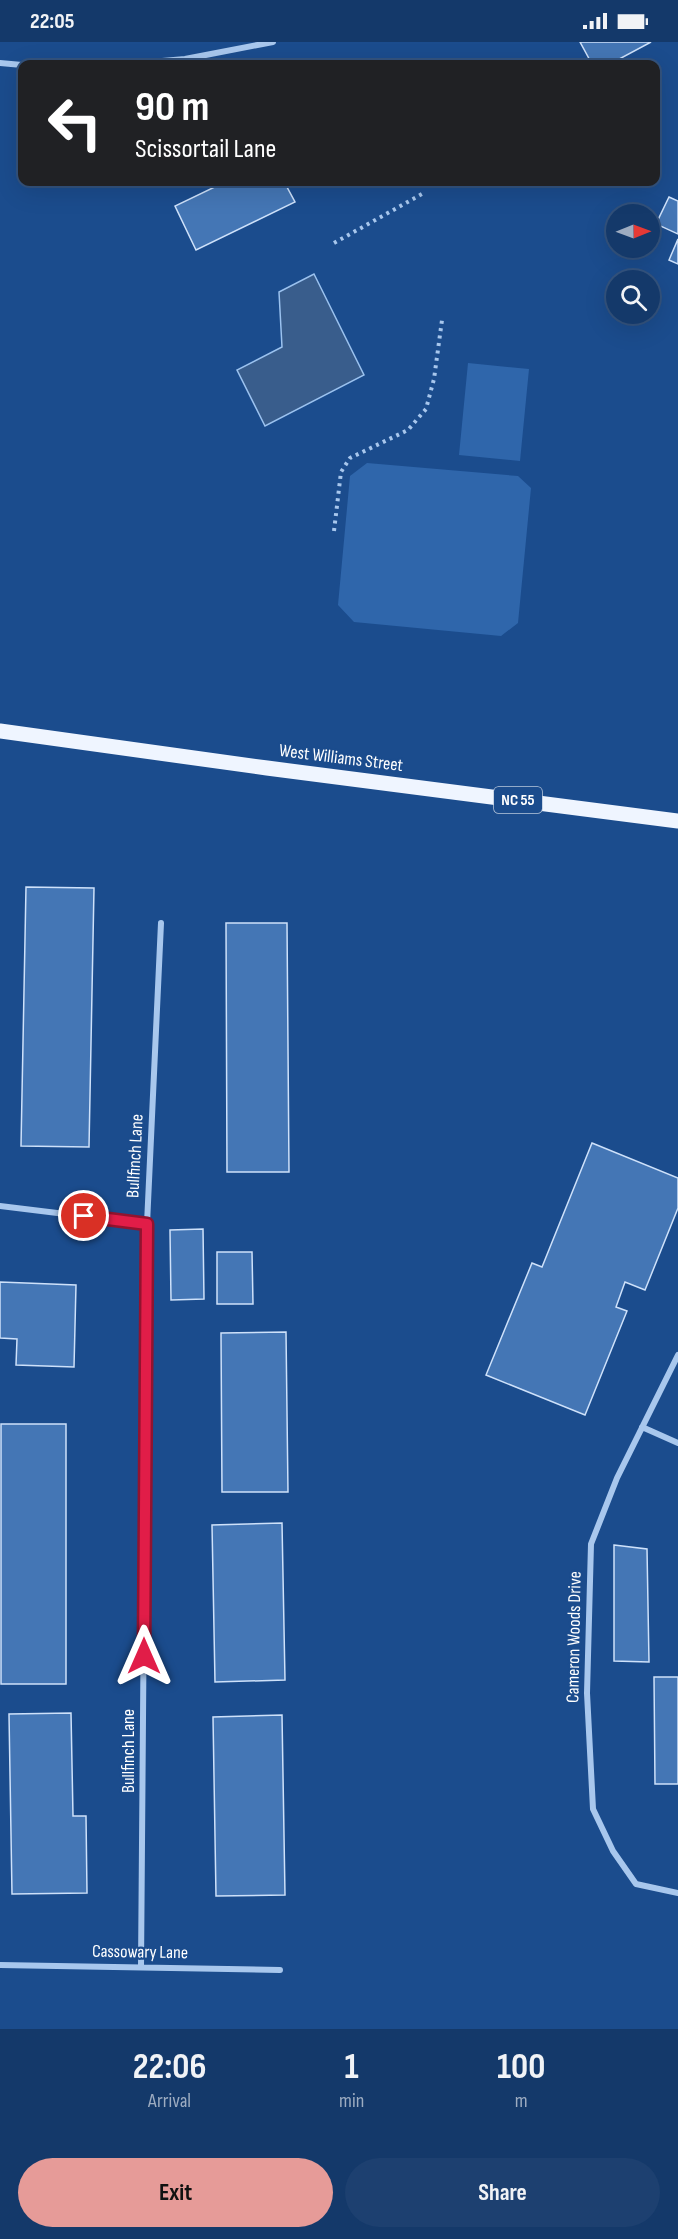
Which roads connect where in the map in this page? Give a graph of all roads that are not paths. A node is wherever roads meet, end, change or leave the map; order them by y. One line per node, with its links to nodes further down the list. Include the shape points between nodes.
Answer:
1 (273, 42): 2 (street)
2 (174, 60)
3 (0, 63): 4 (street)
4 (18, 64)
5 (0, 731): 6 (main road, West Williams Street / NC 55)
6 (678, 821)
7 (161, 923): 9 (street, Bullfinch Lane)
8 (0, 1206): 9 (street)
9 (147, 1224): 15 (street, Bullfinch Lane)
10 (678, 1355): 11 (street, Cameron Woods Drive)
11 (642, 1427): 12 (street); 13 (street, Cameron Woods Drive, via 591,1544 587,1693 592,1809 613,1851 636,1884)
12 (678, 1443)
13 (678, 1893)
14 (0, 1965): 15 (street, Cassowary Lane)
15 (141, 1967): 16 (street, Cassowary Lane)
16 (280, 1970)

